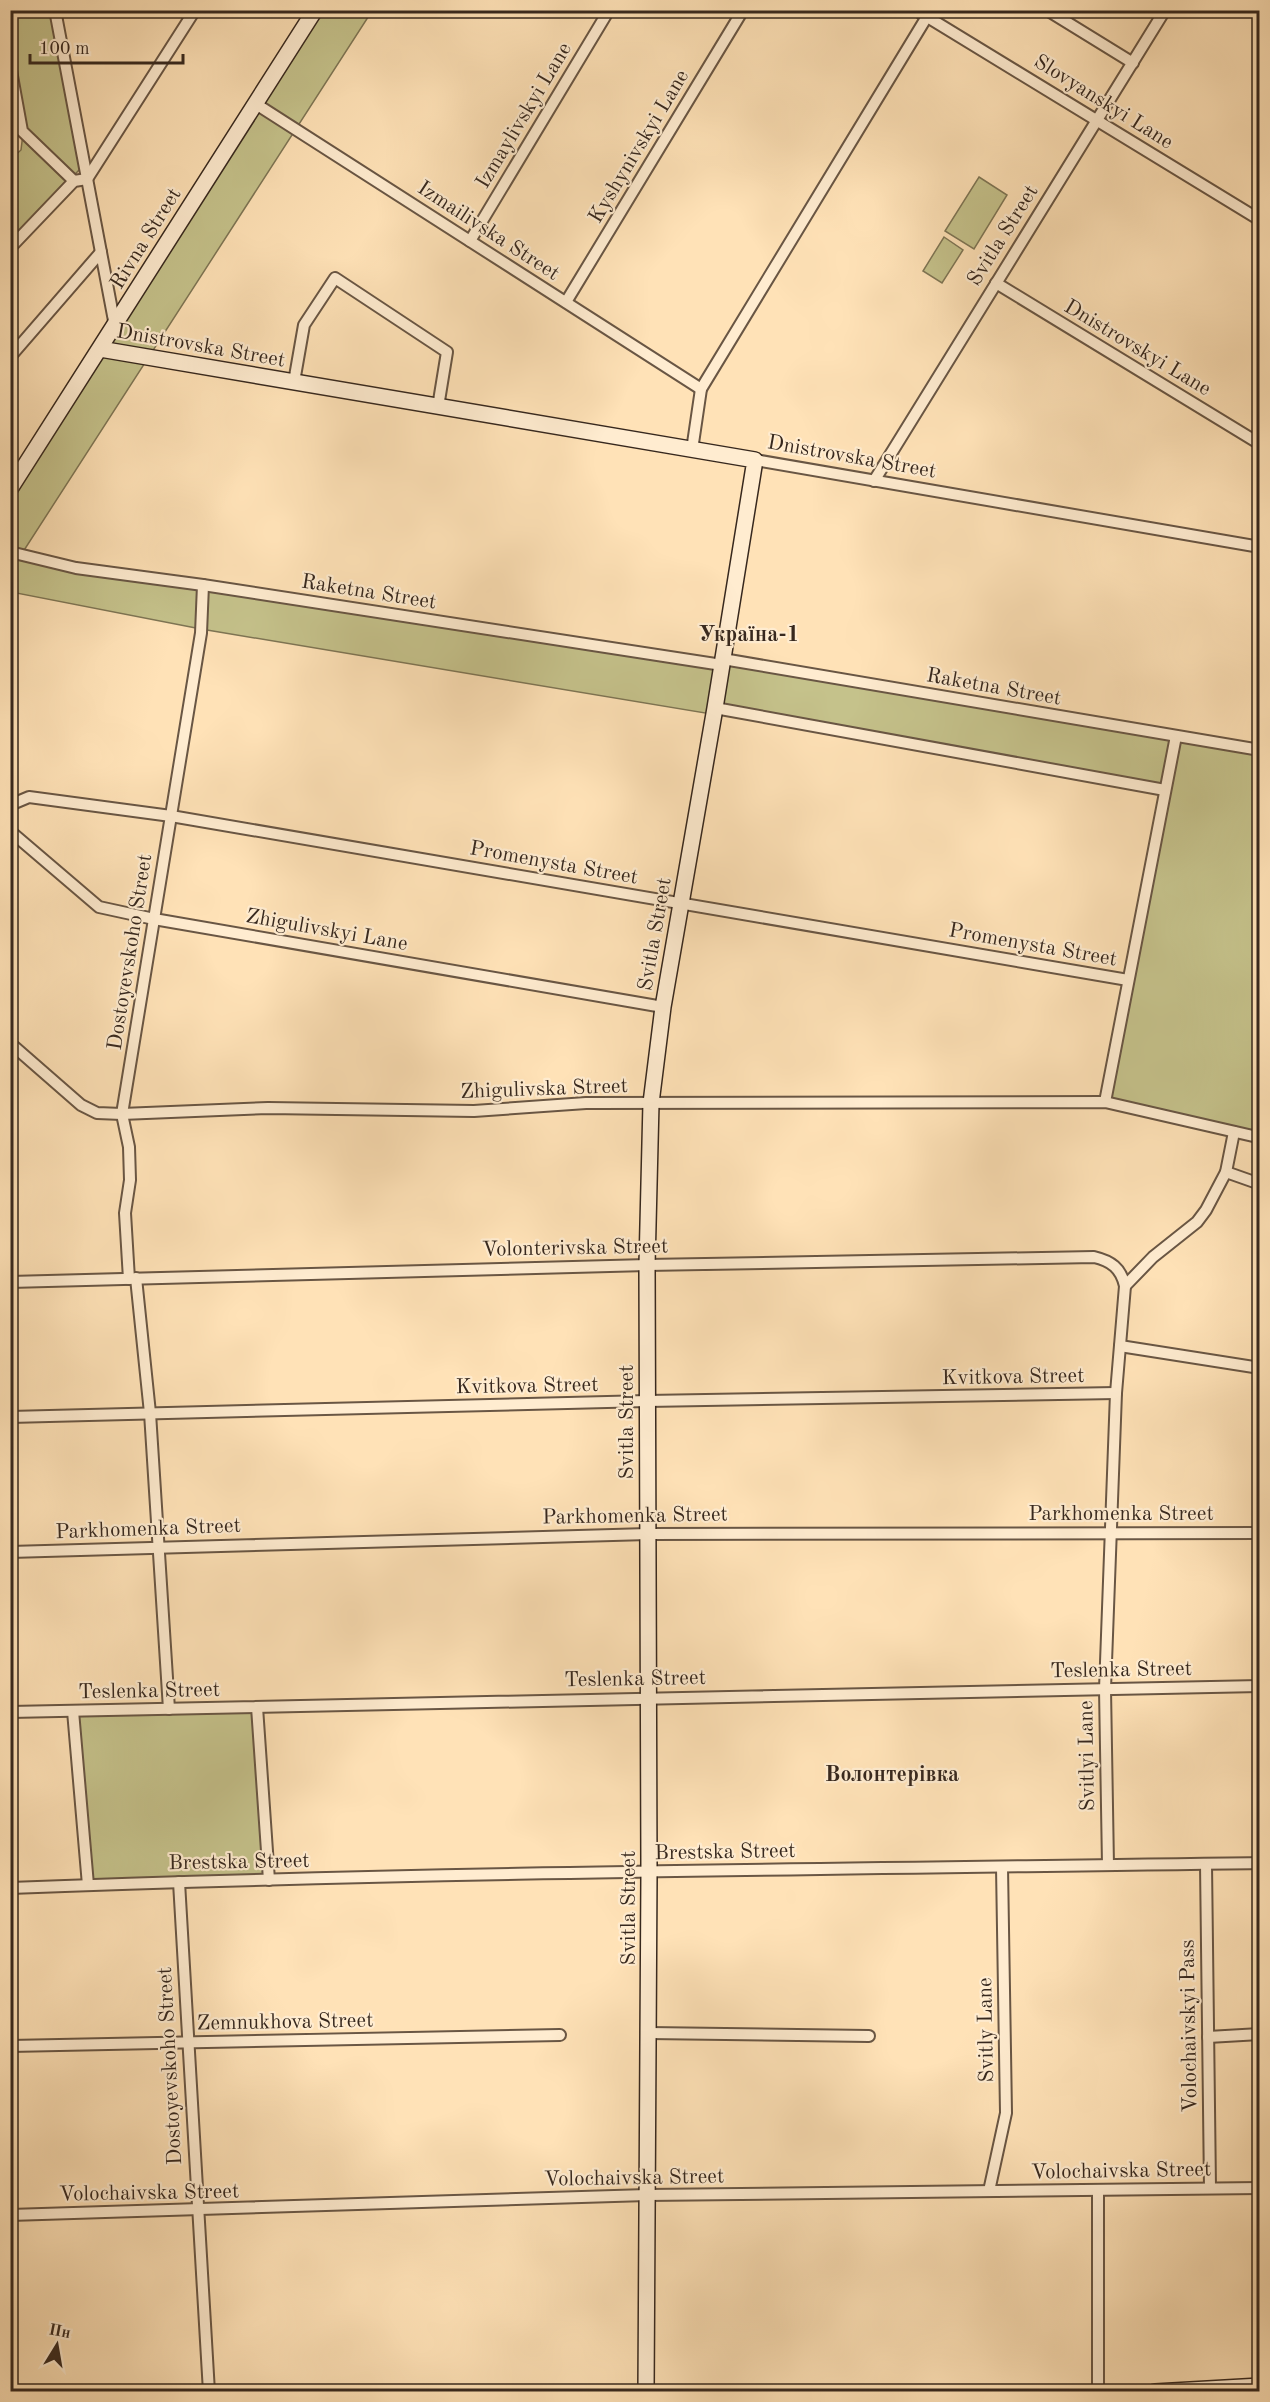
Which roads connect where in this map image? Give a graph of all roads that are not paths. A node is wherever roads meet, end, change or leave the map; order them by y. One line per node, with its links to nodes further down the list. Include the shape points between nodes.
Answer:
1 (55, 10): 14 (street)
2 (195, 10): 14 (street)
3 (315, 10): 12 (street, Rivna Street)
4 (609, 10): 17 (street, Izmaylivskyi Lane)
5 (743, 10): 21 (street, Kyshynivskyi Lane)
6 (916, 10): 9 (street, Slovyanskyi Lane)
7 (1047, 10): 10 (street)
8 (1165, 10): 10 (street, Svitla Street)
9 (929, 14): 13 (street, Slovyanskyi Lane); 26 (street)
10 (1133, 63): 13 (street, Svitla Street)
11 (10, 65): 15 (street, via 22,131)
12 (256, 104): 17 (street, Izmailivska Street); 22 (street, Rivna Street)
13 (1097, 120): 16 (street, Slovyanskyi Lane); 20 (street, Svitla Street)
14 (87, 179): 15 (street); 19 (street)
15 (74, 181): 18 (street)
16 (1260, 220)
17 (470, 241): 21 (street, Izmailivska Street)
18 (10, 248)
19 (101, 252): 22 (street); 24 (street)
20 (996, 284): 28 (street, Dnistrovskyi Lane); 31 (street, Svitla Street)
21 (566, 302): 26 (street, Izmailivska Street)
22 (115, 326): 23 (street, Rivna Street)
23 (100, 349): 25 (street, Dnistrovska Street); 32 (street, Rivna Street)
24 (10, 357)
25 (294, 382): 27 (street, Dnistrovska Street); 27 (street, Dnistrovska Street, via 304,325 335,278 447,352)
26 (701, 389): 29 (street)
27 (438, 407): 29 (street, Dnistrovska Street)
28 (1260, 444)
29 (692, 450): 30 (street, Dnistrovska Street)
30 (755, 460): 31 (street, Dnistrovska Street); 36 (street, Svitla Street)
31 (874, 481): 33 (street, Dnistrovska Street)
32 (10, 489)
33 (1260, 548)
34 (10, 552): 35 (street, Raketna Street, via 76,568)
35 (203, 585): 36 (street, Raketna Street); 42 (street, Dostoyevskoho Street, via 201,633)
36 (722, 662): 37 (street, Svitla Street); 38 (street, Raketna Street)
37 (715, 708): 40 (street); 44 (street, Svitla Street)
38 (1176, 736): 39 (street, Raketna Street); 40 (street)
39 (1260, 750)
40 (1165, 790): 46 (street)
41 (10, 806): 42 (street, Promenysta Street, via 29,797)
42 (171, 816): 44 (street, Promenysta Street); 45 (street, Dostoyevskoho Street)
43 (10, 831): 45 (street, Zhigulivskyi Lane, via 99,907)
44 (681, 904): 46 (street, Promenysta Street); 47 (street, Svitla Street)
45 (154, 919): 47 (street, Zhigulivskyi Lane); 51 (street, Dostoyevskoho Street)
46 (1128, 980): 49 (street)
47 (663, 1007): 50 (street, Svitla Street)
48 (10, 1043): 51 (street, Zhigulivska Street, via 88,1110)
49 (1105, 1102): 50 (street, Zhigulivska Street); 52 (street, Zhigulivska Street)
50 (651, 1103): 51 (street, Zhigulivska Street, via 474,1111 268,1108); 56 (street, Svitla Street)
51 (122, 1114): 57 (street, Dostoyevskoho Street, via 129,1147 125,1213)
52 (1234, 1132): 53 (street, Zhigulivska Street); 54 (street)
53 (1260, 1136)
54 (1226, 1172): 55 (street); 59 (street, via 1197,1222 1153,1257)
55 (1260, 1184)
56 (647, 1265): 57 (street, Volonterivska Street); 59 (street, Volonterivska Street, via 1094,1257 1115,1266); 63 (street, Svitla Street)
57 (133, 1278): 58 (street, Volonterivska Street); 64 (street, Dostoyevskoho Street)
58 (10, 1282)
59 (1125, 1286): 60 (street, Svitlyi Lane)
60 (1120, 1346): 61 (street); 62 (street, Svitlyi Lane)
61 (1260, 1368)
62 (1116, 1394): 63 (street, Kvitkova Street); 66 (street, Svitlyi Lane)
63 (647, 1401): 64 (street, Kvitkova Street); 68 (street, Svitla Street)
64 (150, 1413): 65 (street, Kvitkova Street); 69 (street, Dostoyevskoho Street)
65 (10, 1417)
66 (1110, 1533): 67 (street, Parkhomenka Street); 68 (street, Parkhomenka Street); 72 (street, Svitlyi Lane)
67 (1260, 1533)
68 (648, 1534): 69 (street, Parkhomenka Street); 73 (street, Svitla Street)
69 (159, 1546): 70 (street, Parkhomenka Street); 75 (street, Dostoyevskoho Street)
70 (10, 1552)
71 (1260, 1686): 72 (street, Teslenka Street)
72 (1105, 1689): 73 (street, Teslenka Street); 80 (street, Svitlyi Lane)
73 (648, 1697): 74 (street, Teslenka Street); 82 (street, Svitla Street)
74 (257, 1707): 75 (street, Teslenka Street); 83 (street)
75 (170, 1709): 76 (street, Teslenka Street)
76 (73, 1711): 77 (street, Teslenka Street); 85 (street)
77 (10, 1712)
78 (1260, 1863): 79 (street, Brestska Street)
79 (1206, 1864): 80 (street, Brestska Street); 91 (street, Volochaivskyi Pass)
80 (1108, 1865): 81 (street, Brestska Street)
81 (1002, 1867): 82 (street, Brestska Street); 97 (street, Svitly Lane, via 1006,2113)
82 (649, 1871): 83 (street, Brestska Street); 87 (street, Svitla Street)
83 (269, 1880): 84 (street, Brestska Street)
84 (179, 1882): 85 (street, Brestska Street); 92 (street, Dostoyevskoho Street)
85 (88, 1885): 86 (street, Brestska Street)
86 (10, 1888)
87 (648, 2033): 90 (street); 98 (street, Svitla Street)
88 (1260, 2034): 91 (street)
89 (560, 2035): 92 (street, Zemnukhova Street)
90 (869, 2036)
91 (1208, 2037): 94 (street, Volochaivskyi Pass)
92 (188, 2042): 93 (street, Zemnukhova Street); 99 (street, Dostoyevskoho Street)
93 (10, 2046)
94 (1210, 2188): 95 (street, Volochaivska Street); 96 (street, Volochaivska Street)
95 (1260, 2188)
96 (1098, 2190): 97 (street, Volochaivska Street); 104 (street)
97 (989, 2191): 98 (street, Volochaivska Street)
98 (647, 2196): 99 (street, Volochaivska Street); 103 (street, Svitla Street)
99 (197, 2211): 100 (street, Volochaivska Street); 102 (street, Dostoyevskoho Street)
100 (10, 2215)
101 (1260, 2386): 105 (street)
102 (209, 2391)
103 (646, 2391)
104 (1098, 2391)
105 (1155, 2391)

